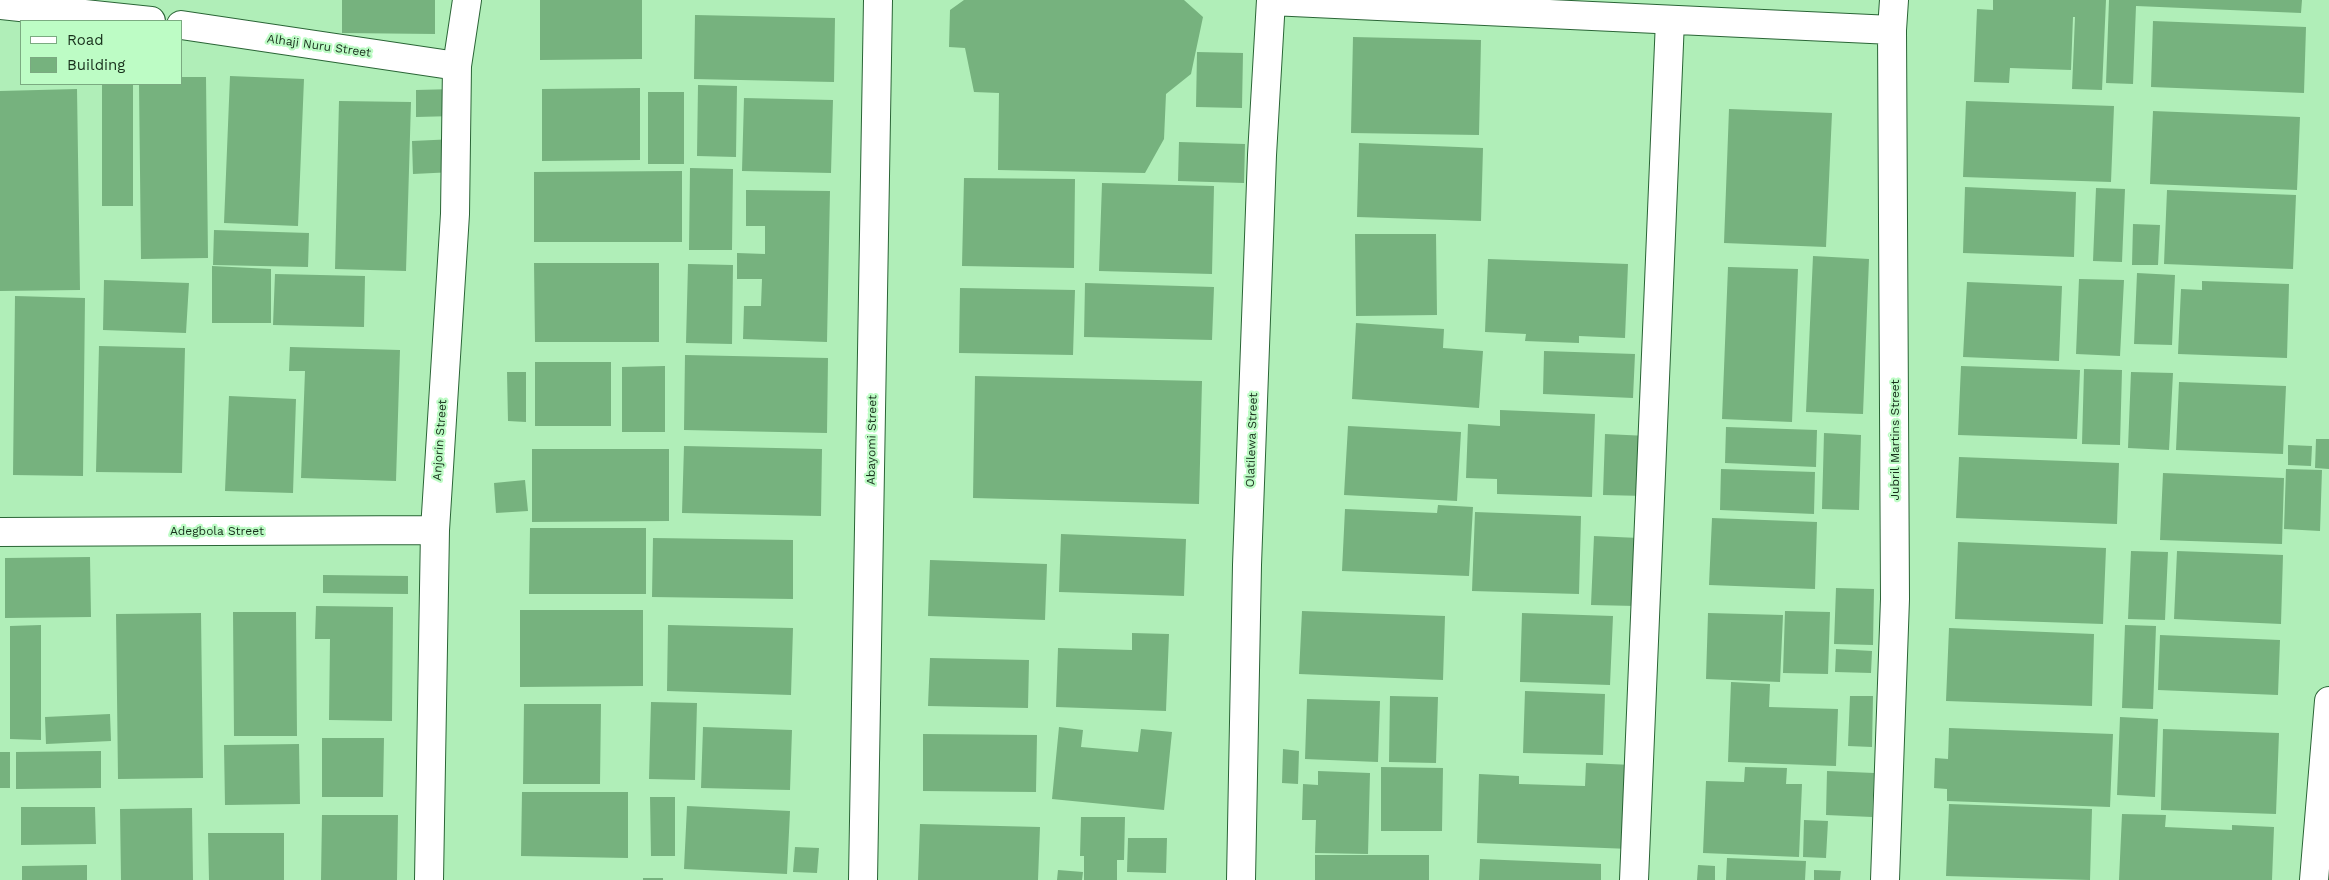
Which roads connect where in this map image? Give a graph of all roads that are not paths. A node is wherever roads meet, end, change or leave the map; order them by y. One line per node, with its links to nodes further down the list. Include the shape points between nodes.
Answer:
1 (467, 0): 10 (street, Anjorin Street)
2 (878, 0): 16 (street, Abayomi Street)
3 (1894, 0): 9 (street, Jubril Martins Street)
4 (1271, 1): 7 (street); 17 (street, Olatilewa Street, via 1247,565)
5 (0, 5): 6 (street)
6 (141, 20)
7 (1670, 20): 9 (street); 18 (street)
8 (182, 25): 10 (street, Alhaji Nuru Street)
9 (1892, 30): 19 (street, Jubril Martins Street, via 1896,599)
10 (457, 66): 11 (street, Anjorin Street, via 455,214)
11 (435, 530): 12 (street, Adegbola Street); 15 (street, Anjorin Street)
12 (0, 532)
13 (2329, 701): 14 (street)
14 (2329, 705): 20 (street)
15 (429, 880)
16 (863, 880)
17 (1242, 880)
18 (1634, 880)
19 (1885, 880)
20 (2314, 880)

